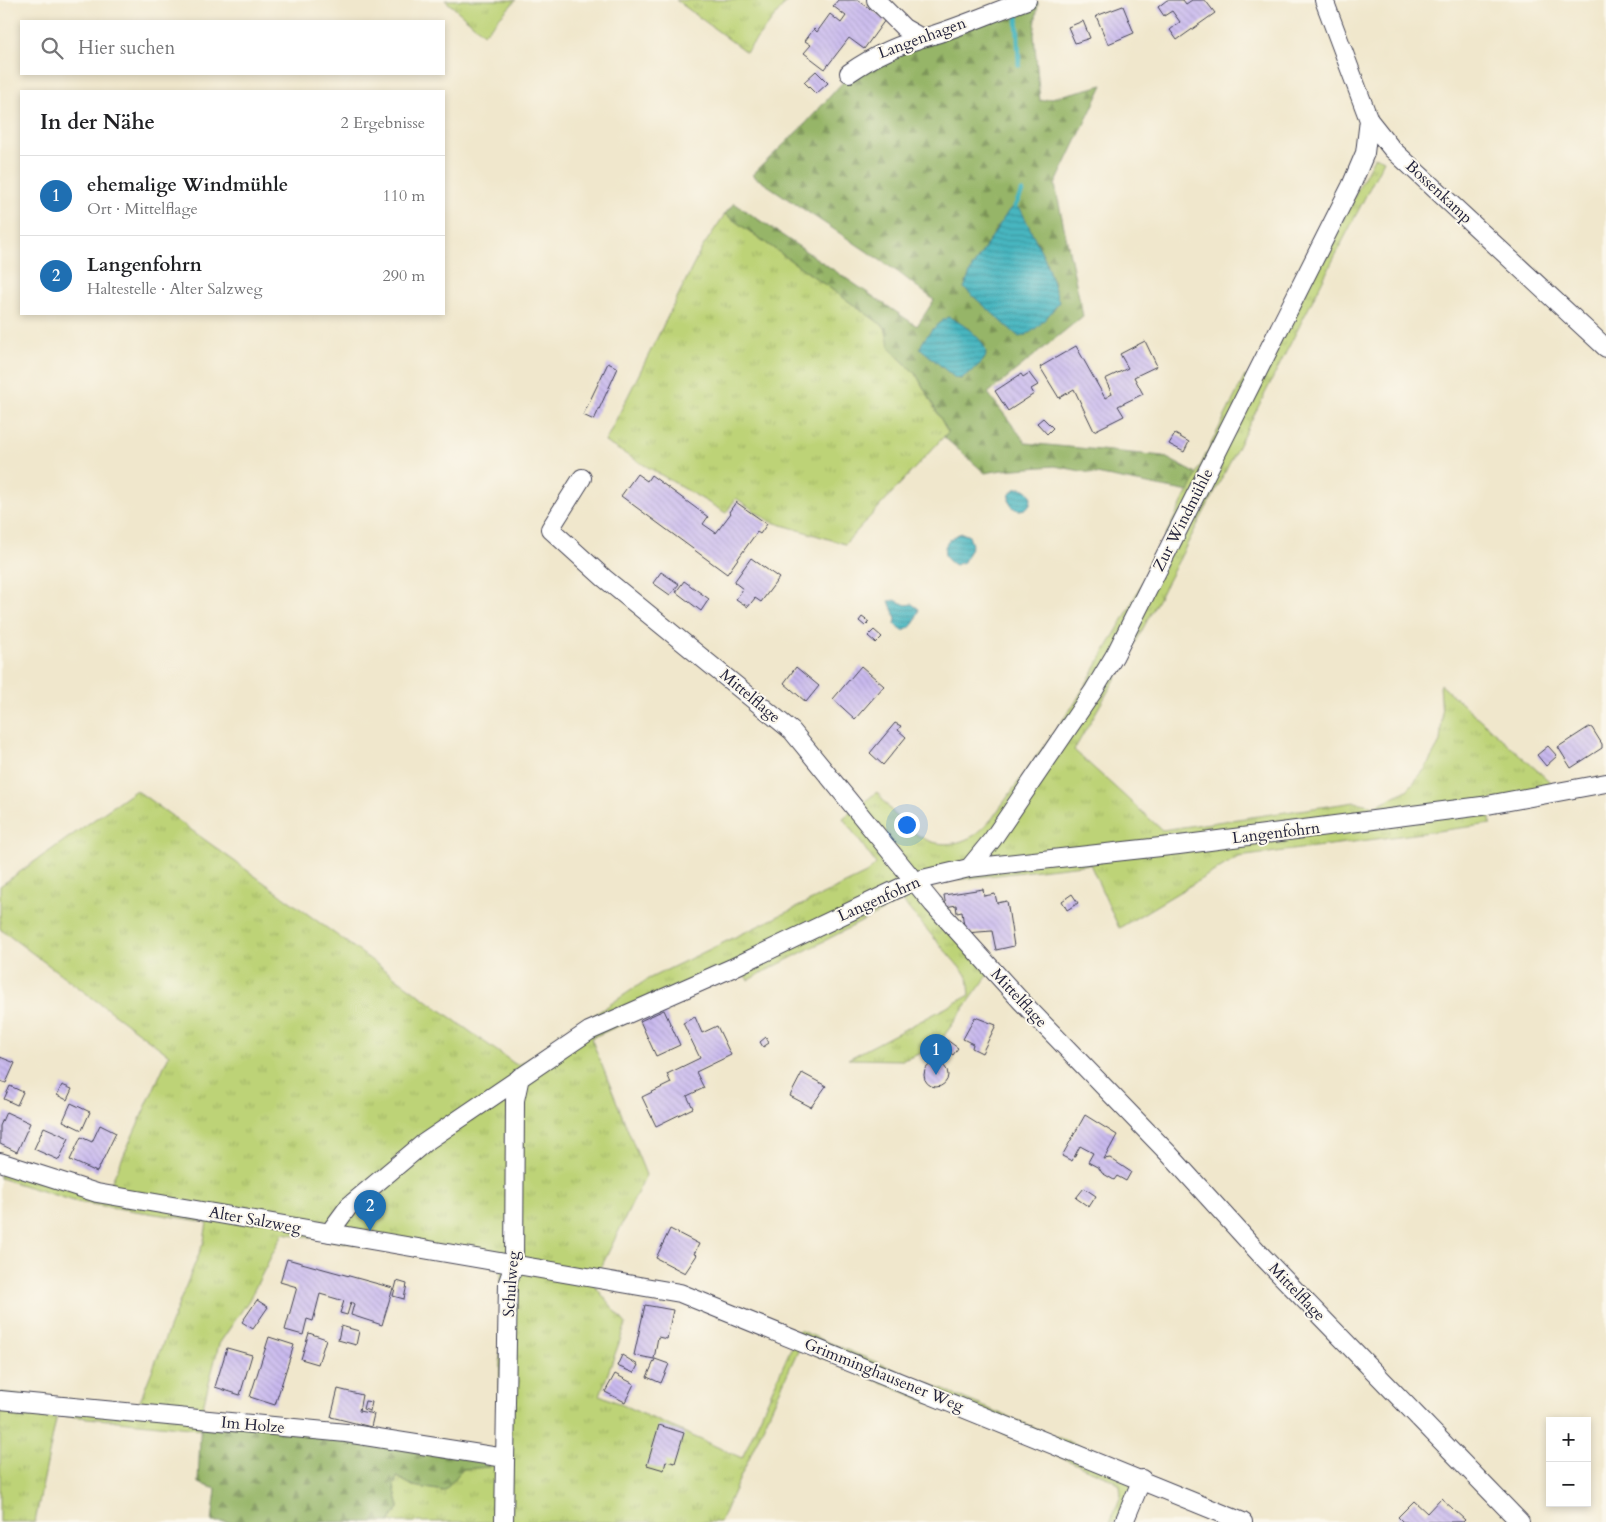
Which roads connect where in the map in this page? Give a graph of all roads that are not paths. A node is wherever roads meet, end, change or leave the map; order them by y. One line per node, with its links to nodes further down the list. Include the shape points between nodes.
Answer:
1 (876, 0): 4 (street, via 904,28)
2 (1027, 0): 4 (street, Langenhagen)
3 (1324, 0): 6 (street, Bossenkamp)
4 (920, 37): 5 (street, Langenhagen, via 872,57)
5 (849, 73)
6 (1369, 120): 7 (street, Bossenkamp); 8 (street, Zur Windmühle)
7 (1392, 148): 8 (street); 9 (street, Bossenkamp)
8 (1365, 153): 12 (street, Zur Windmühle, via 1260,370 1115,655 998,832)
9 (1606, 348)
10 (582, 478): 13 (street, Mittelflage, via 550,529 604,578 792,731)
11 (1606, 783): 12 (street, Langenfohrn, via 1462,809)
12 (969, 868): 13 (street, Langenfohrn)
13 (914, 881): 14 (street, Langenfohrn, via 732,968 589,1031); 24 (street, Mittelflage, via 1021,1002)
14 (520, 1077): 16 (street, Langenfohrn, via 424,1143 379,1179 349,1206); 17 (street, Schulweg, via 515,1100)
15 (0, 1162): 16 (street, Alter Salzweg, via 97,1193)
16 (329, 1233): 17 (street, Alter Salzweg)
17 (514, 1265): 19 (street, Schulweg, via 508,1282); 20 (street, Grimminghausener Weg, via 680,1293)
18 (0, 1400): 19 (street, Im Holze, via 346,1433)
19 (505, 1458): 21 (street, Schulweg)
20 (1142, 1479): 22 (street); 23 (street, Grimminghausener Weg)
21 (504, 1522)
22 (1124, 1522)
23 (1243, 1522)
24 (1520, 1522)

